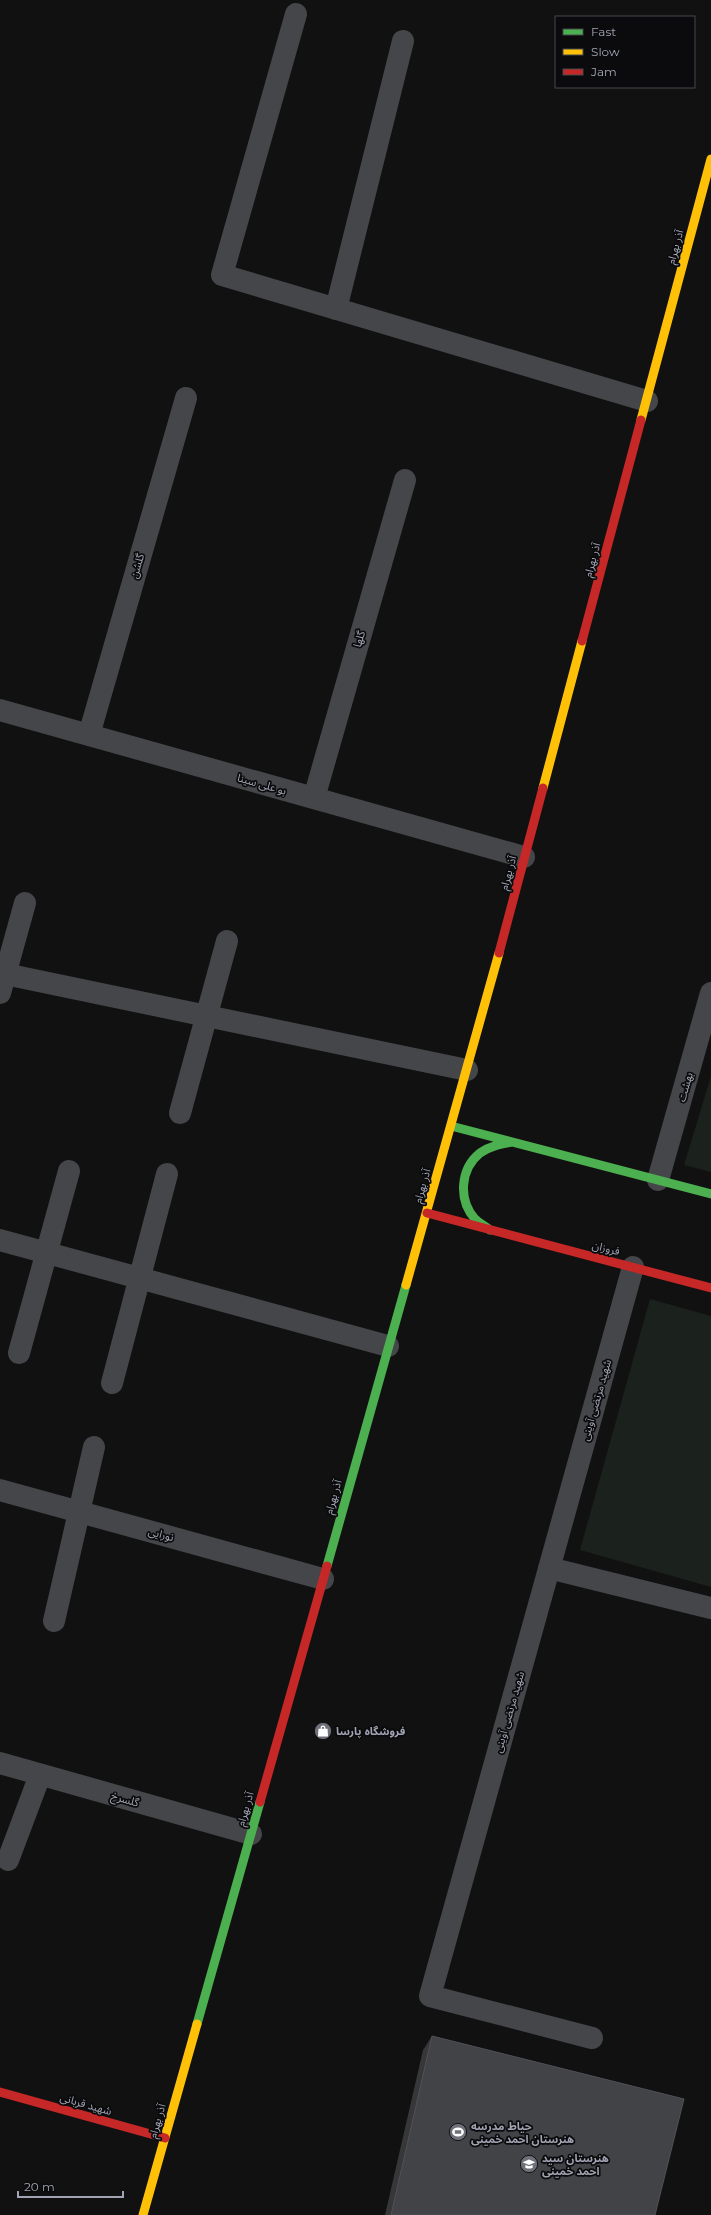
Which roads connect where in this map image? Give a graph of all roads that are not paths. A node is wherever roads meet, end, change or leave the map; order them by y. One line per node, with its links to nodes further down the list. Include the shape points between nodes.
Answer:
1 (296, 14): 4 (street, via 222,275)
2 (403, 41): 4 (street)
3 (711, 159): 6 (street, آذر بهرام)
4 (336, 309): 6 (street)
5 (186, 398): 9 (street, گلشن)
6 (647, 401): 11 (street, آذر بهرام)
7 (405, 480): 10 (street, گلها)
8 (0, 710): 9 (street, بو علی سینا)
9 (88, 735): 10 (street, بو علی سینا)
10 (314, 798): 11 (street, بو علی سینا)
11 (524, 857): 17 (street, آذر بهرام)
12 (25, 903): 14 (street)
13 (227, 940): 16 (street)
14 (3, 983): 16 (street)
15 (711, 993): 23 (street, بهشت)
16 (205, 1016): 17 (street); 18 (street)
17 (467, 1070): 19 (street, آذر بهرام)
18 (180, 1113)
19 (451, 1126): 20 (street); 25 (street, آذر بهرام)
20 (517, 1142): 23 (street); 26 (street, via 501,1142 487,1147 475,1157 467,1170 463,1185 464,1200 470,1213 481,1225)
21 (69, 1171): 28 (street)
22 (167, 1174): 30 (street)
23 (658, 1180): 24 (street)
24 (711, 1194)
25 (426, 1212): 26 (street, فروزان); 32 (street, آذر بهرام)
26 (494, 1232): 29 (street, فروزان)
27 (0, 1240): 28 (street)
28 (45, 1253): 30 (street); 33 (street)
29 (633, 1267): 31 (street, فروزان); 38 (street, شهید مرتضی آوینی)
30 (141, 1278): 32 (street); 34 (street)
31 (711, 1288)
32 (388, 1346): 39 (street, آذر بهرام)
33 (19, 1353)
34 (112, 1383)
35 (94, 1448): 37 (street)
36 (0, 1490): 37 (street, نورایی)
37 (80, 1512): 39 (street, نورایی); 41 (street)
38 (549, 1568): 40 (street); 46 (street, شهید مرتضی آوینی, via 430,1996)
39 (323, 1579): 44 (street, آذر بهرام)
40 (711, 1608)
41 (54, 1621)
42 (0, 1763): 43 (street, گلسرخ)
43 (40, 1774): 44 (street, گلسرخ); 45 (street)
44 (251, 1834): 48 (street, آذر بهرام)
45 (8, 1860)
46 (592, 2038)
47 (0, 2092): 48 (street, شهید قربانی)
48 (164, 2138): 49 (street, آذر بهرام)
49 (143, 2215)

